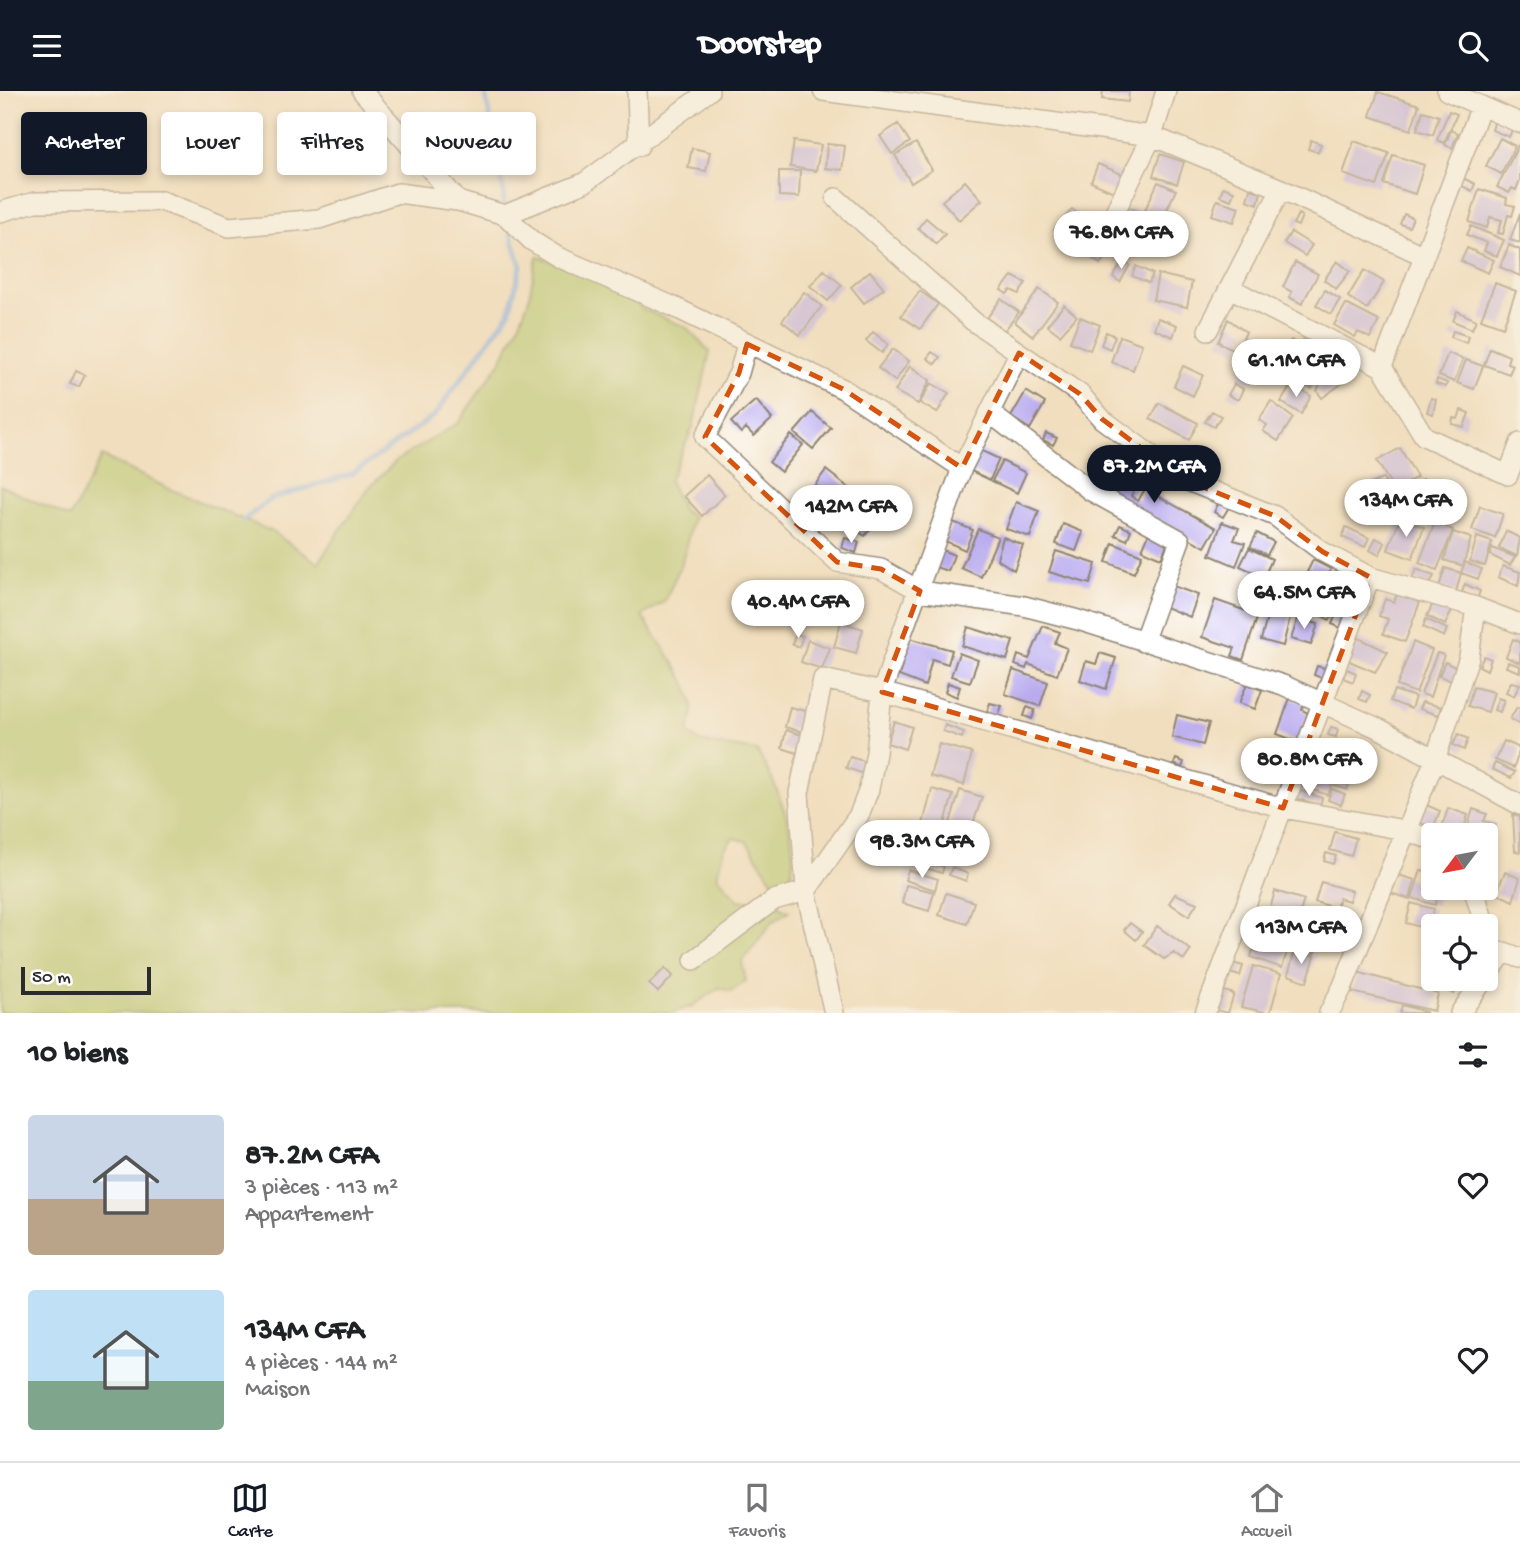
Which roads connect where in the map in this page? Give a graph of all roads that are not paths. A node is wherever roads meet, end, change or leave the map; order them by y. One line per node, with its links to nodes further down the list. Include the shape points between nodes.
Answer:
1 (362, 91): 14 (street)
2 (637, 91): 11 (street)
3 (709, 91): 11 (street)
4 (823, 91): 7 (street)
5 (1166, 91): 10 (street)
6 (1447, 91): 8 (street)
7 (876, 95): 10 (street)
8 (1481, 106): 9 (street); 18 (street)
9 (1520, 123)
10 (1152, 136): 12 (street); 17 (street)
11 (639, 146): 16 (street, via 584,183)
12 (1281, 189): 18 (street); 19 (street)
13 (836, 198): 22 (street, via 973,321)
14 (458, 201): 15 (street, via 398,194 319,219 229,227 162,201 36,202); 16 (street)
15 (0, 212)
16 (505, 215): 21 (street, via 558,257)
17 (1107, 229)
18 (1422, 255): 23 (street)
19 (1230, 288): 20 (street); 23 (street)
20 (1208, 330)
21 (747, 344): 26 (street, via 843,389); 28 (street, via 739,373 705,437 837,562 881,569)
22 (1019, 353): 24 (street); 27 (street, via 1080,394 1102,419 1183,479 1275,516 1323,552)
23 (1382, 367): 25 (street, via 1424,436 1508,475)
24 (990, 413): 26 (street); 31 (street, via 1090,491 1180,541)
25 (1520, 443)
26 (962, 468): 28 (street)
27 (1370, 577): 29 (street); 33 (street)
28 (920, 591): 31 (street, via 1024,606); 32 (street)
29 (1476, 607): 30 (street); 34 (street, via 1469,657)
30 (1520, 624)
31 (1143, 642): 33 (street)
32 (882, 692): 36 (street); 39 (street, via 866,798); 39 (street, via 823,679 799,793)
33 (1323, 702): 34 (street); 36 (street)
34 (1436, 757): 35 (street); 37 (street)
35 (1520, 805)
36 (1283, 808): 37 (street); 47 (street)
37 (1405, 830): 38 (street); 48 (street)
38 (1421, 836)
39 (806, 891): 42 (street, via 774,901); 45 (street)
40 (1498, 939): 41 (street)
41 (1512, 955): 43 (street)
42 (694, 960)
43 (1498, 967)
44 (1476, 991): 49 (street)
45 (834, 1006): 46 (street)
46 (848, 1013)
47 (1205, 1013)
48 (1329, 1013)
49 (1460, 1013)

